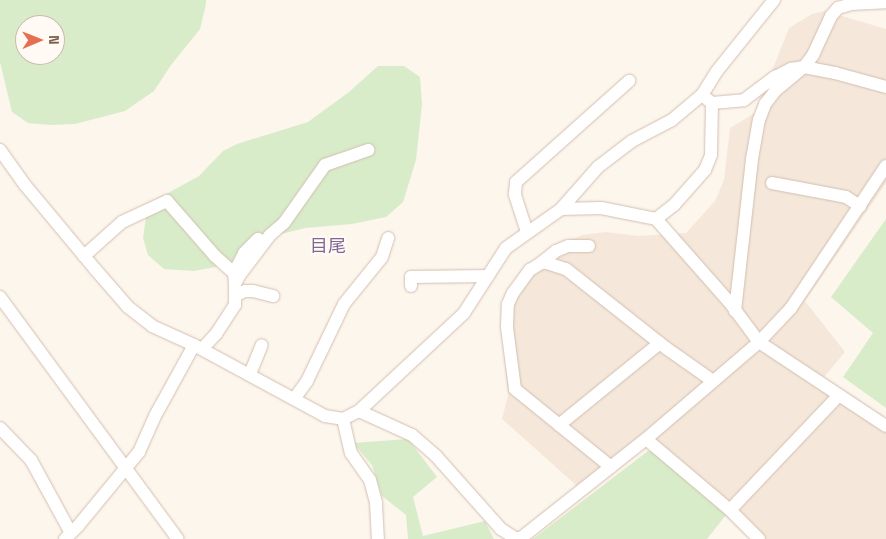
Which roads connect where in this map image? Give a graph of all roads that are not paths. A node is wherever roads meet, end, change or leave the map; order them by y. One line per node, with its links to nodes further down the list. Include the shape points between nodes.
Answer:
1 (774, 0): 6 (street, via 718,71)
2 (886, 2): 3 (street, via 838,8)
3 (804, 67): 5 (street); 6 (street, via 775,77 744,100); 25 (street, via 775,91 759,120)
4 (629, 81): 14 (street, via 516,182 515,194)
5 (886, 87)
6 (707, 99): 12 (street, via 632,140 598,167); 13 (street, via 711,155 705,170 674,205)
7 (0, 150): 18 (street)
8 (368, 150): 21 (street, via 325,165)
9 (886, 166): 11 (street)
10 (772, 183): 11 (street, via 846,197)
11 (860, 206): 26 (street, via 791,308)
12 (561, 209): 13 (street, via 601,208); 14 (street)
13 (656, 219): 25 (street)
14 (527, 232): 20 (street, via 506,248)
15 (388, 238): 33 (street, via 382,257 344,304 307,380)
16 (258, 239): 21 (street, via 244,253)
17 (589, 246): 19 (street, via 568,246)
18 (84, 256): 21 (street, via 122,222 167,200); 29 (street, via 128,307 152,326)
19 (540, 263): 27 (street, via 554,263 566,269); 36 (street, via 523,277 508,304 507,327 513,380 515,389)
20 (488, 276): 22 (street, via 411,277); 34 (street, via 464,313)
21 (234, 285): 23 (street, via 245,291); 29 (street, via 235,305 227,320)
22 (411, 286)
23 (273, 296)
24 (0, 297): 41 (street)
25 (735, 310): 26 (street)
26 (759, 342): 31 (street); 32 (street)
27 (660, 343): 31 (street); 36 (street)
28 (262, 345): 30 (street)
29 (198, 347): 30 (street); 41 (street, via 156,416 139,452)
30 (250, 374): 33 (street)
31 (713, 381): 39 (street)
32 (838, 395): 37 (street); 42 (street)
33 (294, 399): 35 (street, via 325,416)
34 (359, 411): 35 (street); 40 (street, via 412,435 436,456 501,529 515,538 527,534)
35 (344, 419): 45 (street, via 350,453 370,480 376,503)
36 (559, 425): 40 (street)
37 (886, 426)
38 (0, 428): 43 (street, via 31,460)
39 (646, 439): 40 (street); 42 (street)
40 (611, 467)
41 (126, 468): 43 (street); 44 (street)
42 (730, 510): 46 (street)
43 (68, 536)
44 (178, 539)
45 (378, 539)
46 (759, 539)

